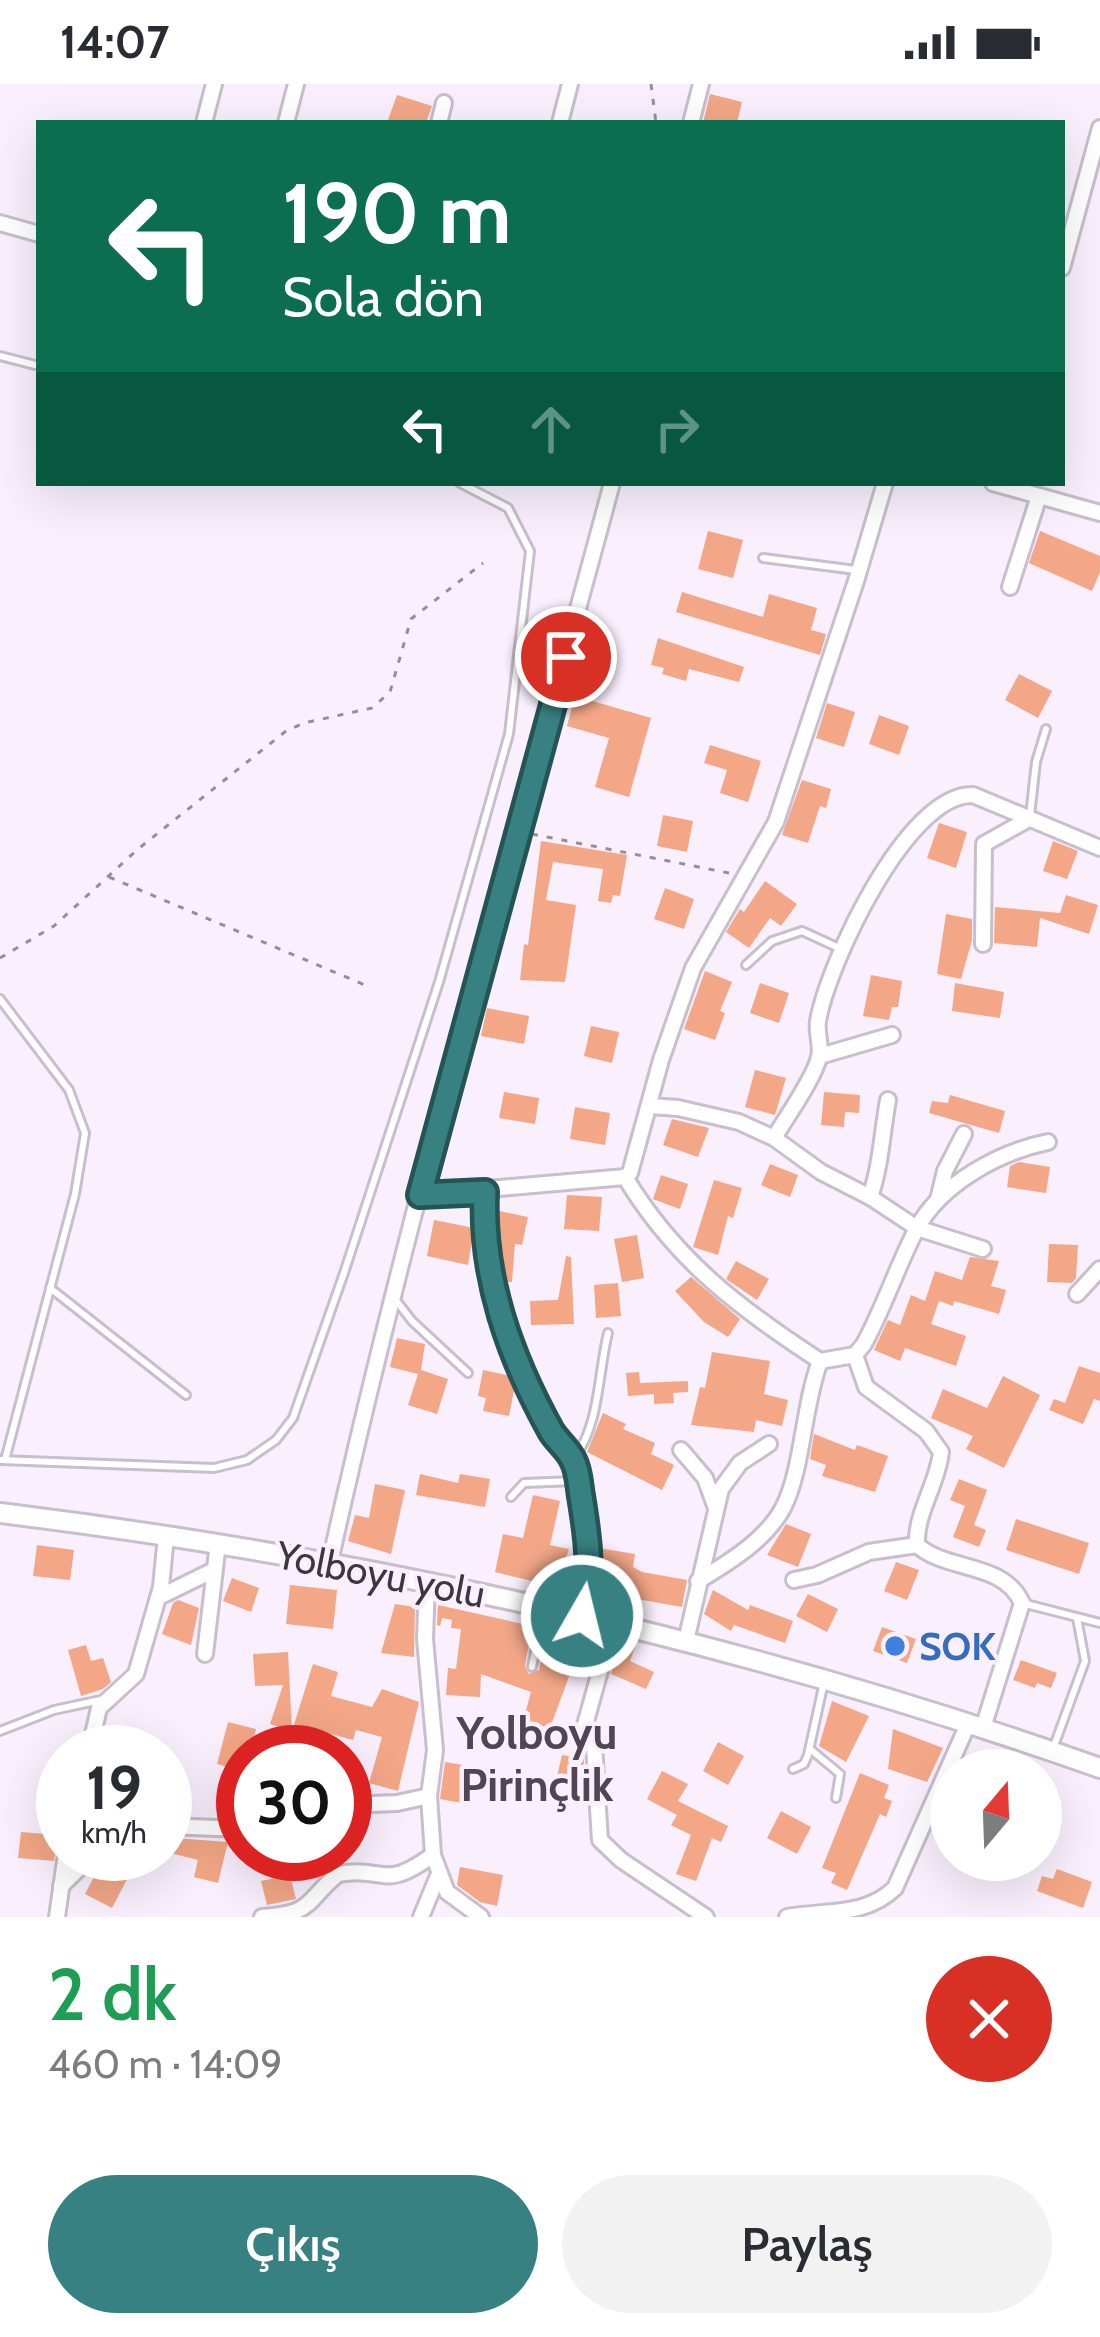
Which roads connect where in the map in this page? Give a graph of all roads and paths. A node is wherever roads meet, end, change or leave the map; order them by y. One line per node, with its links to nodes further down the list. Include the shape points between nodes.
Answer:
1 (214, 84): 7 (street)
2 (296, 84): 8 (street)
3 (570, 84): 10 (street)
4 (651, 84): 11 (path)
5 (701, 84): 12 (street)
6 (444, 103): 9 (street)
7 (205, 120)
8 (287, 120)
9 (440, 120)
10 (561, 120)
11 (656, 120)
12 (692, 120)
13 (1100, 128): 16 (street)
14 (0, 223): 15 (street)
15 (36, 233)
16 (1065, 257)
17 (0, 356): 18 (lane)
18 (36, 365)
19 (466, 486): 66 (lane, via 508,508 530,551 508,734 439,982 292,1418 247,1460 214,1468)
20 (611, 486): 31 (street)
21 (884, 486): 27 (street)
22 (1005, 486): 23 (street)
23 (1039, 496): 24 (street); 28 (street)
24 (1100, 513)
25 (763, 558): 27 (lane)
26 (483, 563): 33 (path, via 411,619 390,692 372,708 286,731)
27 (860, 570): 34 (street, via 776,821)
28 (1010, 587)
29 (1046, 729): 30 (lane)
30 (1029, 820): 32 (street); 35 (street, via 983,849); 36 (street, via 973,795 936,808 858,909)
31 (519, 831): 34 (path); 50 (street)
32 (1100, 848)
33 (107, 876): 37 (path, via 54,926); 39 (path)
34 (745, 878): 44 (street, via 693,968)
35 (983, 944)
36 (842, 950): 38 (lane, via 802,931 772,941); 42 (street, via 818,1018)
37 (0, 958)
38 (746, 965)
39 (365, 985)
40 (0, 999): 56 (lane, via 69,1090 85,1133)
41 (892, 1035): 42 (street)
42 (820, 1057): 46 (street)
43 (888, 1100): 51 (street)
44 (650, 1106): 46 (street, via 739,1122); 48 (street)
45 (964, 1135): 52 (street)
46 (774, 1138): 51 (street)
47 (1048, 1142): 52 (street, via 991,1161)
48 (625, 1177): 49 (street); 61 (street, via 652,1223 698,1271)
49 (485, 1192): 50 (street); 67 (street, via 487,1267 503,1323 552,1434)
50 (420, 1195): 58 (street)
51 (870, 1197): 53 (street)
52 (937, 1205): 53 (street)
53 (917, 1228): 54 (street); 60 (street)
54 (983, 1249)
55 (1100, 1269): 57 (street)
56 (50, 1288): 63 (lane); 66 (lane)
57 (1077, 1294)
58 (395, 1299): 62 (lane); 75 (street)
59 (608, 1333): 67 (lane, via 594,1415)
60 (855, 1354): 61 (street); 74 (street, via 866,1387 926,1431 941,1452)
61 (820, 1361): 78 (street, via 781,1513)
62 (468, 1373)
63 (186, 1395)
64 (769, 1444): 70 (street, via 728,1476)
65 (681, 1450): 70 (street, via 705,1478)
66 (2, 1460)
67 (573, 1460): 68 (street)
68 (579, 1481): 69 (lane, via 524,1483); 83 (street, via 591,1571)
69 (512, 1496)
70 (716, 1508): 78 (street)
71 (0, 1513): 72 (main road, Yolboyu yolu)
72 (166, 1536): 73 (main road, Yolboyu yolu); 80 (street)
73 (218, 1543): 75 (main road, Yolboyu yolu); 76 (street)
74 (917, 1545): 77 (street, via 869,1552); 81 (street, via 1000,1579)
75 (331, 1562): 79 (main road, Yolboyu yolu)
76 (214, 1570): 80 (street); 88 (street)
77 (794, 1580)
78 (698, 1581): 87 (street)
79 (427, 1582): 82 (main road, Yolboyu yolu); 101 (street, via 435,1750)
80 (159, 1597): 91 (street, via 136,1674)
81 (1022, 1603): 84 (lane); 93 (street)
82 (544, 1607): 83 (main road, Yolboyu yolu); 89 (lane)
83 (582, 1616): 86 (main road, Yolboyu yolu)
84 (1077, 1618): 85 (lane); 97 (lane, via 1085,1661)
85 (1100, 1623)
86 (613, 1624): 87 (main road, Yolboyu yolu); 113 (street, via 585,1725 595,1745 600,1840)
87 (686, 1642): 90 (main road, Yolboyu yolu)
88 (205, 1654)
89 (532, 1666)
90 (825, 1679): 93 (main road, Yolboyu yolu); 95 (lane)
91 (105, 1699): 92 (street); 94 (lane)
92 (95, 1725)
93 (975, 1726): 96 (main road, Yolboyu yolu); 114 (street, via 895,1888 860,1910)
94 (0, 1731)
95 (810, 1749): 100 (lane); 102 (lane, via 840,1774)
96 (1046, 1749)
97 (1053, 1749)
98 (1062, 1755): 99 (main road, Yolboyu yolu)
99 (1100, 1768)
100 (793, 1769)
101 (429, 1796): 103 (street); 104 (street)
102 (836, 1798)
103 (372, 1804)
104 (433, 1855): 105 (street); 110 (street, via 394,1879 338,1874 302,1910)
105 (438, 1876): 111 (street); 112 (street, via 457,1902)
106 (62, 1881): 108 (street)
107 (66, 1881): 108 (street)
108 (61, 1886): 109 (street)
109 (56, 1917)
110 (262, 1917)
111 (421, 1917)
112 (482, 1917)
113 (706, 1917)
114 (787, 1917)

